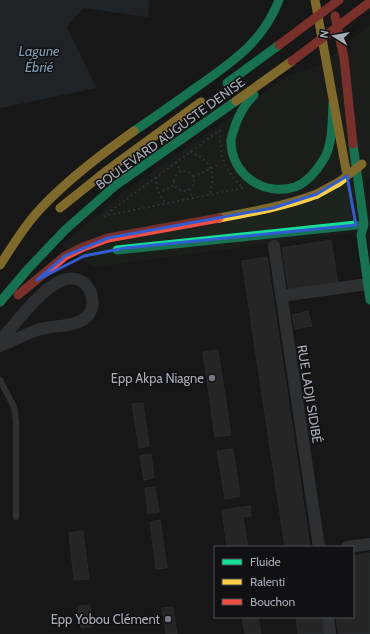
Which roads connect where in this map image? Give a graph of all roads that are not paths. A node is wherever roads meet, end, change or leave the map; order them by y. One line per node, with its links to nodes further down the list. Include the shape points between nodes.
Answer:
1 (275, 0): 7 (lane)
2 (279, 0): 7 (main road)
3 (315, 0): 11 (main road)
4 (332, 0): 16 (main road, via 344,58)
5 (339, 0): 9 (main road, BOULEVARD AUGUSTE DENISE, bridge)
6 (370, 2): 8 (main road, BOULEVARD AUGUSTE DENISE, bridge)
7 (273, 16): 21 (main road, via 258,38 235,60 94,160 48,201)
8 (292, 61): 11 (main road, via 249,100 232,128 232,158 240,171 251,181 278,190 292,188 307,181 325,158 330,142); 27 (main road, BOULEVARD AUGUSTE DENISE, via 116,185 65,230)
9 (221, 87)
10 (208, 97): 15 (main road, BOULEVARD AUGUSTE DENISE, via 105,172)
11 (333, 103): 13 (main road)
12 (370, 156): 23 (main road, bridge, via 339,182 296,202 108,238 65,256)
13 (348, 184)
14 (353, 211): 16 (main road)
15 (51, 216)
16 (363, 224): 19 (main road); 24 (main road, via 361,235)
17 (24, 244): 22 (main road)
18 (274, 246): 25 (street, RUE LADJI SIDIBÉ)
19 (104, 252)
20 (84, 256): 23 (main road)
21 (0, 266)
22 (0, 270)
23 (37, 280): 28 (main road)
24 (368, 284): 25 (street); 26 (main road)
25 (281, 296): 34 (street, RUE LADJI SIDIBÉ)
26 (370, 300)
27 (0, 302)
28 (0, 309)
29 (0, 340): 30 (street, via 52,286 65,280 79,279 87,285 92,296 92,308 89,315 82,320 37,330)
30 (0, 346)
31 (0, 380): 32 (lane, via 14,407 16,422)
32 (16, 517)
33 (370, 544): 35 (street)
34 (319, 546)
35 (354, 546)
36 (328, 618): 37 (street)
37 (330, 634)

